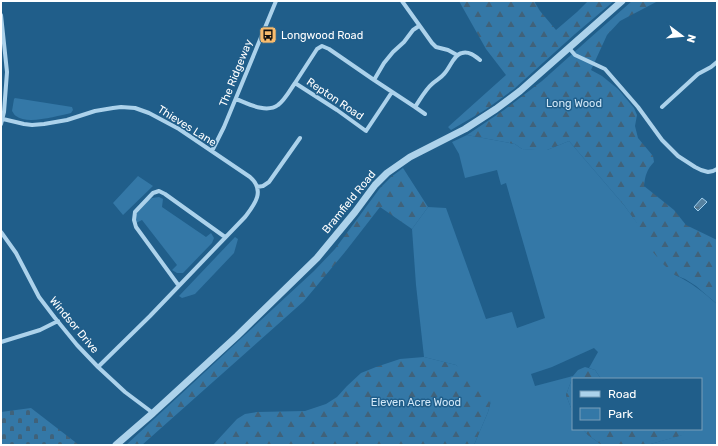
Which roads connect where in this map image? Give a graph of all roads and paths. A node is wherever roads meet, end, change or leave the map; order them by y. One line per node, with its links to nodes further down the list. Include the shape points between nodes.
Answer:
1 (276, 1): 13 (street, The Ridgeway)
2 (402, 1): 5 (street)
3 (622, 1): 6 (street, Bramfield Road)
4 (1, 15): 17 (street, via 7,72)
5 (419, 26): 7 (street, via 436,47); 10 (street, via 393,52)
6 (569, 48): 21 (street, via 575,55 605,68 662,140 678,156 701,170 708,172); 29 (street, Bramfield Road, via 496,109 465,129 410,157 387,173 316,258 237,336)
7 (457, 55): 8 (street, via 463,52); 14 (street, via 444,74 428,87)
8 (480, 60)
9 (717, 62): 15 (street, via 698,74)
10 (374, 80): 11 (street, via 322,46 317,49); 12 (street)
11 (295, 83): 12 (street, Repton Road, via 366,131); 13 (street, Repton Road, via 284,100 274,107 264,108)
12 (392, 92): 14 (street)
13 (236, 99): 20 (street, The Ridgeway)
14 (415, 107): 16 (street)
15 (662, 107)
16 (425, 114)
17 (3, 119): 18 (street); 20 (street, Thieves Lane, via 32,125 44,124 112,108 135,108 178,129)
18 (1, 124)
19 (300, 138): 22 (street, via 269,182)
20 (212, 151): 22 (street, Thieves Lane, via 250,177)
21 (717, 169)
22 (257, 187): 24 (street, via 253,206)
23 (1, 232): 26 (street, Windsor Drive, via 39,296)
24 (226, 238): 25 (street); 25 (street, via 159,191 135,212 136,227)
25 (179, 286): 28 (street)
26 (58, 321): 27 (street, via 40,330); 28 (street, Windsor Drive)
27 (1, 342)
28 (98, 367): 29 (street, Windsor Drive)
29 (153, 413): 30 (street, Bramfield Road)
30 (116, 445)

